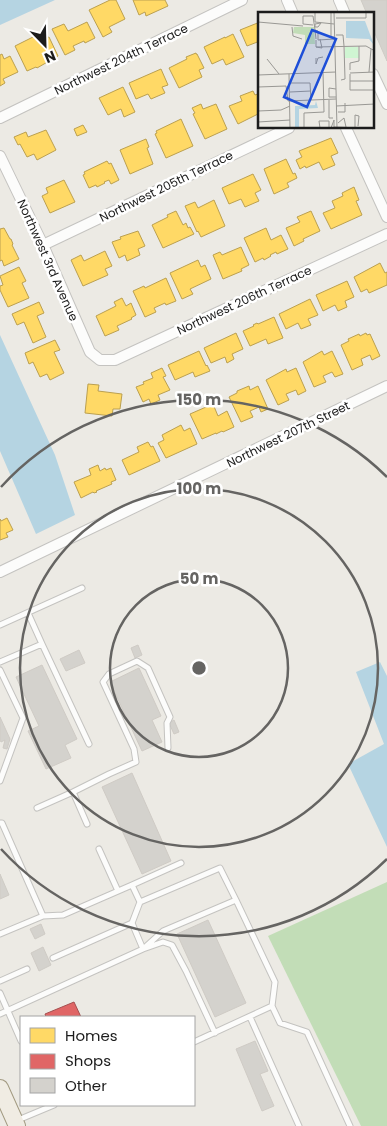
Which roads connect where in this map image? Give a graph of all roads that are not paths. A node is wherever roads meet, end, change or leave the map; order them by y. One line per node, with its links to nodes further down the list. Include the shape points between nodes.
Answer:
1 (242, 0): 8 (street, Northwest 204th Terrace)
2 (286, 0): 4 (street)
3 (339, 0): 5 (street)
4 (292, 12)
5 (344, 12)
6 (374, 76): 7 (street)
7 (387, 104)
8 (0, 118)
9 (287, 129): 14 (street, Northwest 205th Terrace)
10 (346, 129): 12 (street)
11 (0, 156): 14 (street, Northwest 3rd Avenue)
12 (387, 217)
13 (387, 234): 15 (street, Northwest 206th Terrace, via 115,360)
14 (43, 245): 15 (street, Northwest 3rd Avenue, via 90,352)
15 (100, 360)
16 (387, 386): 17 (street, Northwest 207th Street)
17 (0, 572)
18 (82, 588): 19 (lane)
19 (28, 613): 20 (lane); 21 (lane)
20 (0, 625)
21 (42, 644): 22 (lane); 24 (lane)
22 (0, 662)
23 (0, 670): 26 (lane, via 23,718)
24 (89, 744)
25 (168, 748): 27 (lane, via 167,723 170,717 148,668 137,661 109,674 104,682 134,749 136,762)
26 (0, 781)
27 (73, 792): 28 (lane); 30 (lane)
28 (37, 808)
29 (0, 823): 37 (lane)
30 (87, 824)
31 (98, 849): 34 (lane)
32 (180, 863): 33 (lane)
33 (132, 885): 34 (lane); 36 (lane)
34 (118, 891): 37 (lane, via 63,915)
35 (236, 900): 36 (lane, via 220,868); 40 (lane, via 163,931); 45 (lane, via 275,982)
36 (140, 902): 38 (lane)
37 (43, 916): 39 (lane)
38 (132, 922): 40 (lane); 41 (lane)
39 (0, 934)
40 (143, 949): 46 (lane); 49 (lane, via 163,942 172,945)
41 (53, 958)
42 (28, 969): 43 (lane)
43 (0, 981)
44 (0, 992): 46 (lane)
45 (272, 1006): 48 (lane); 56 (lane, via 280,1022 308,1032)
46 (8, 1010): 47 (lane); 50 (lane)
47 (0, 1014)
48 (250, 1017): 49 (lane); 55 (lane)
49 (215, 1033): 51 (lane)
50 (20, 1039)
51 (195, 1042)
52 (0, 1088): 54 (main road)
53 (49, 1106): 54 (lane)
54 (16, 1124)
55 (299, 1126)
56 (350, 1126)

